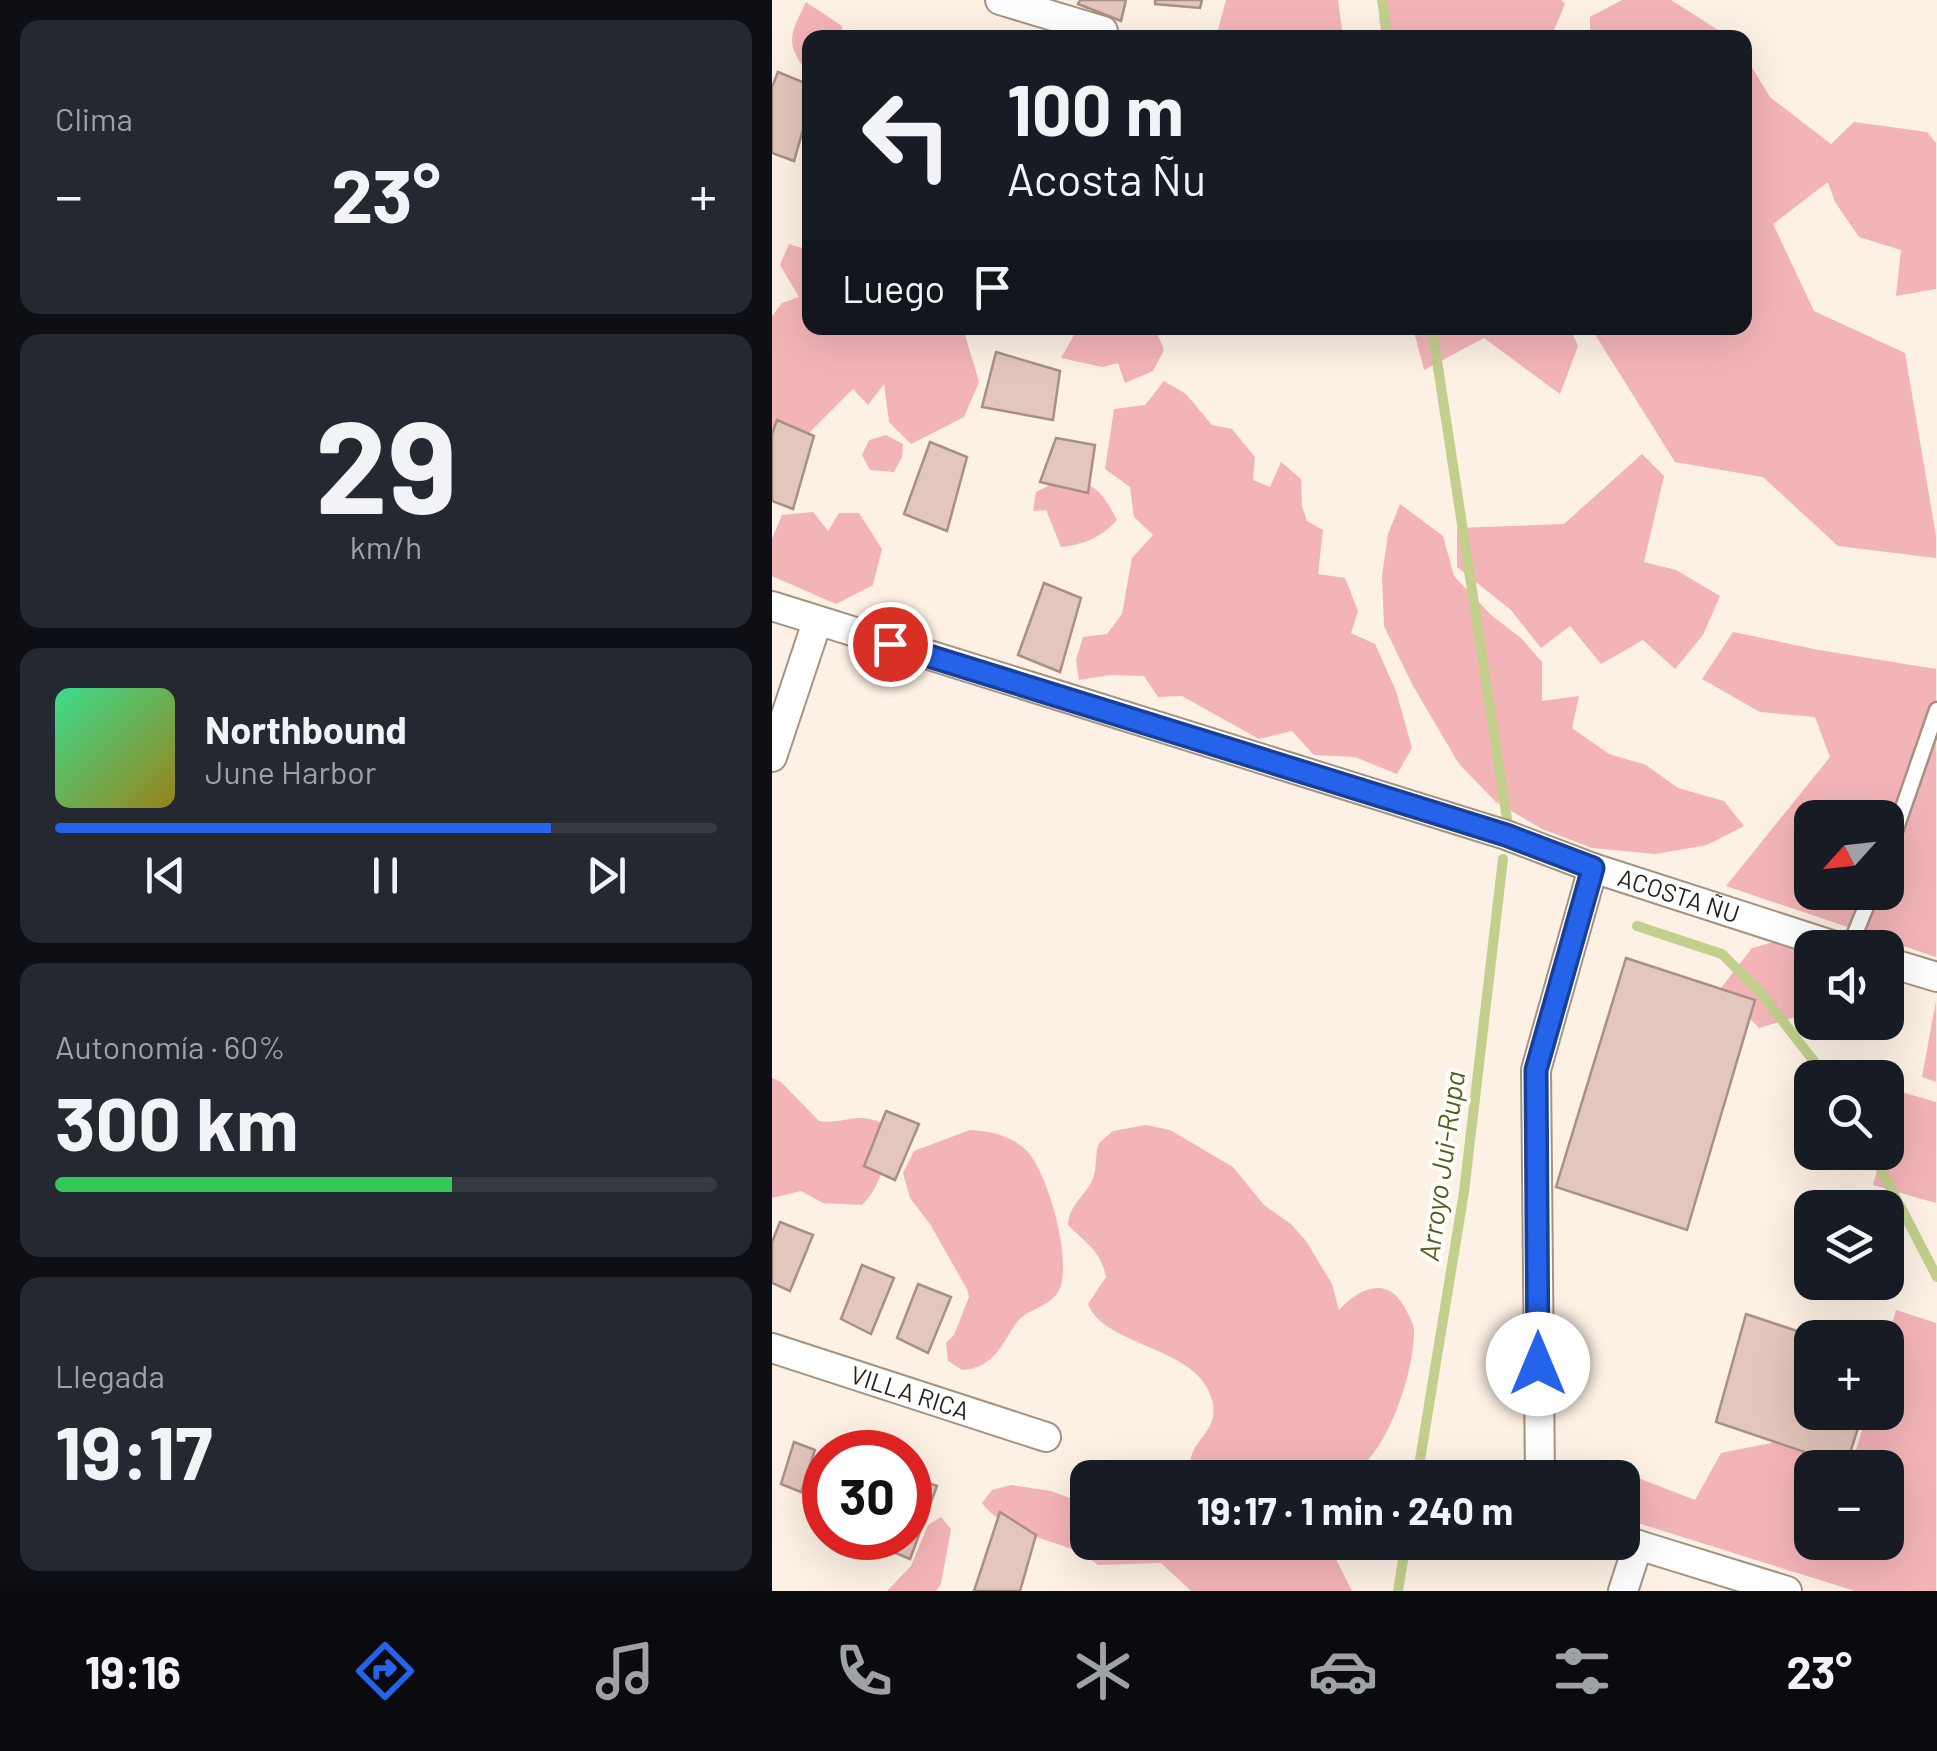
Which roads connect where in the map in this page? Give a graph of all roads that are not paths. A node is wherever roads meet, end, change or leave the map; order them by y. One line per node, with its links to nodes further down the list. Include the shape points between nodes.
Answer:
1 (1000, 0): 2 (street)
2 (1100, 30)
3 (772, 606): 4 (street, ACOSTA ÑU)
4 (818, 622): 6 (street); 8 (street, ACOSTA ÑU, via 1506,835)
5 (1936, 710): 7 (lane)
6 (772, 757)
7 (1904, 804)
8 (1593, 868): 9 (street, ACOSTA ÑU); 14 (street, via 1536,1070)
9 (1794, 933)
10 (1904, 967): 11 (street)
11 (1936, 977)
12 (772, 1348): 13 (street, VILLA RICA)
13 (1046, 1437)
14 (1540, 1460)
15 (1640, 1545): 18 (street)
16 (1627, 1560): 17 (street)
17 (1623, 1591)
18 (1787, 1591)

